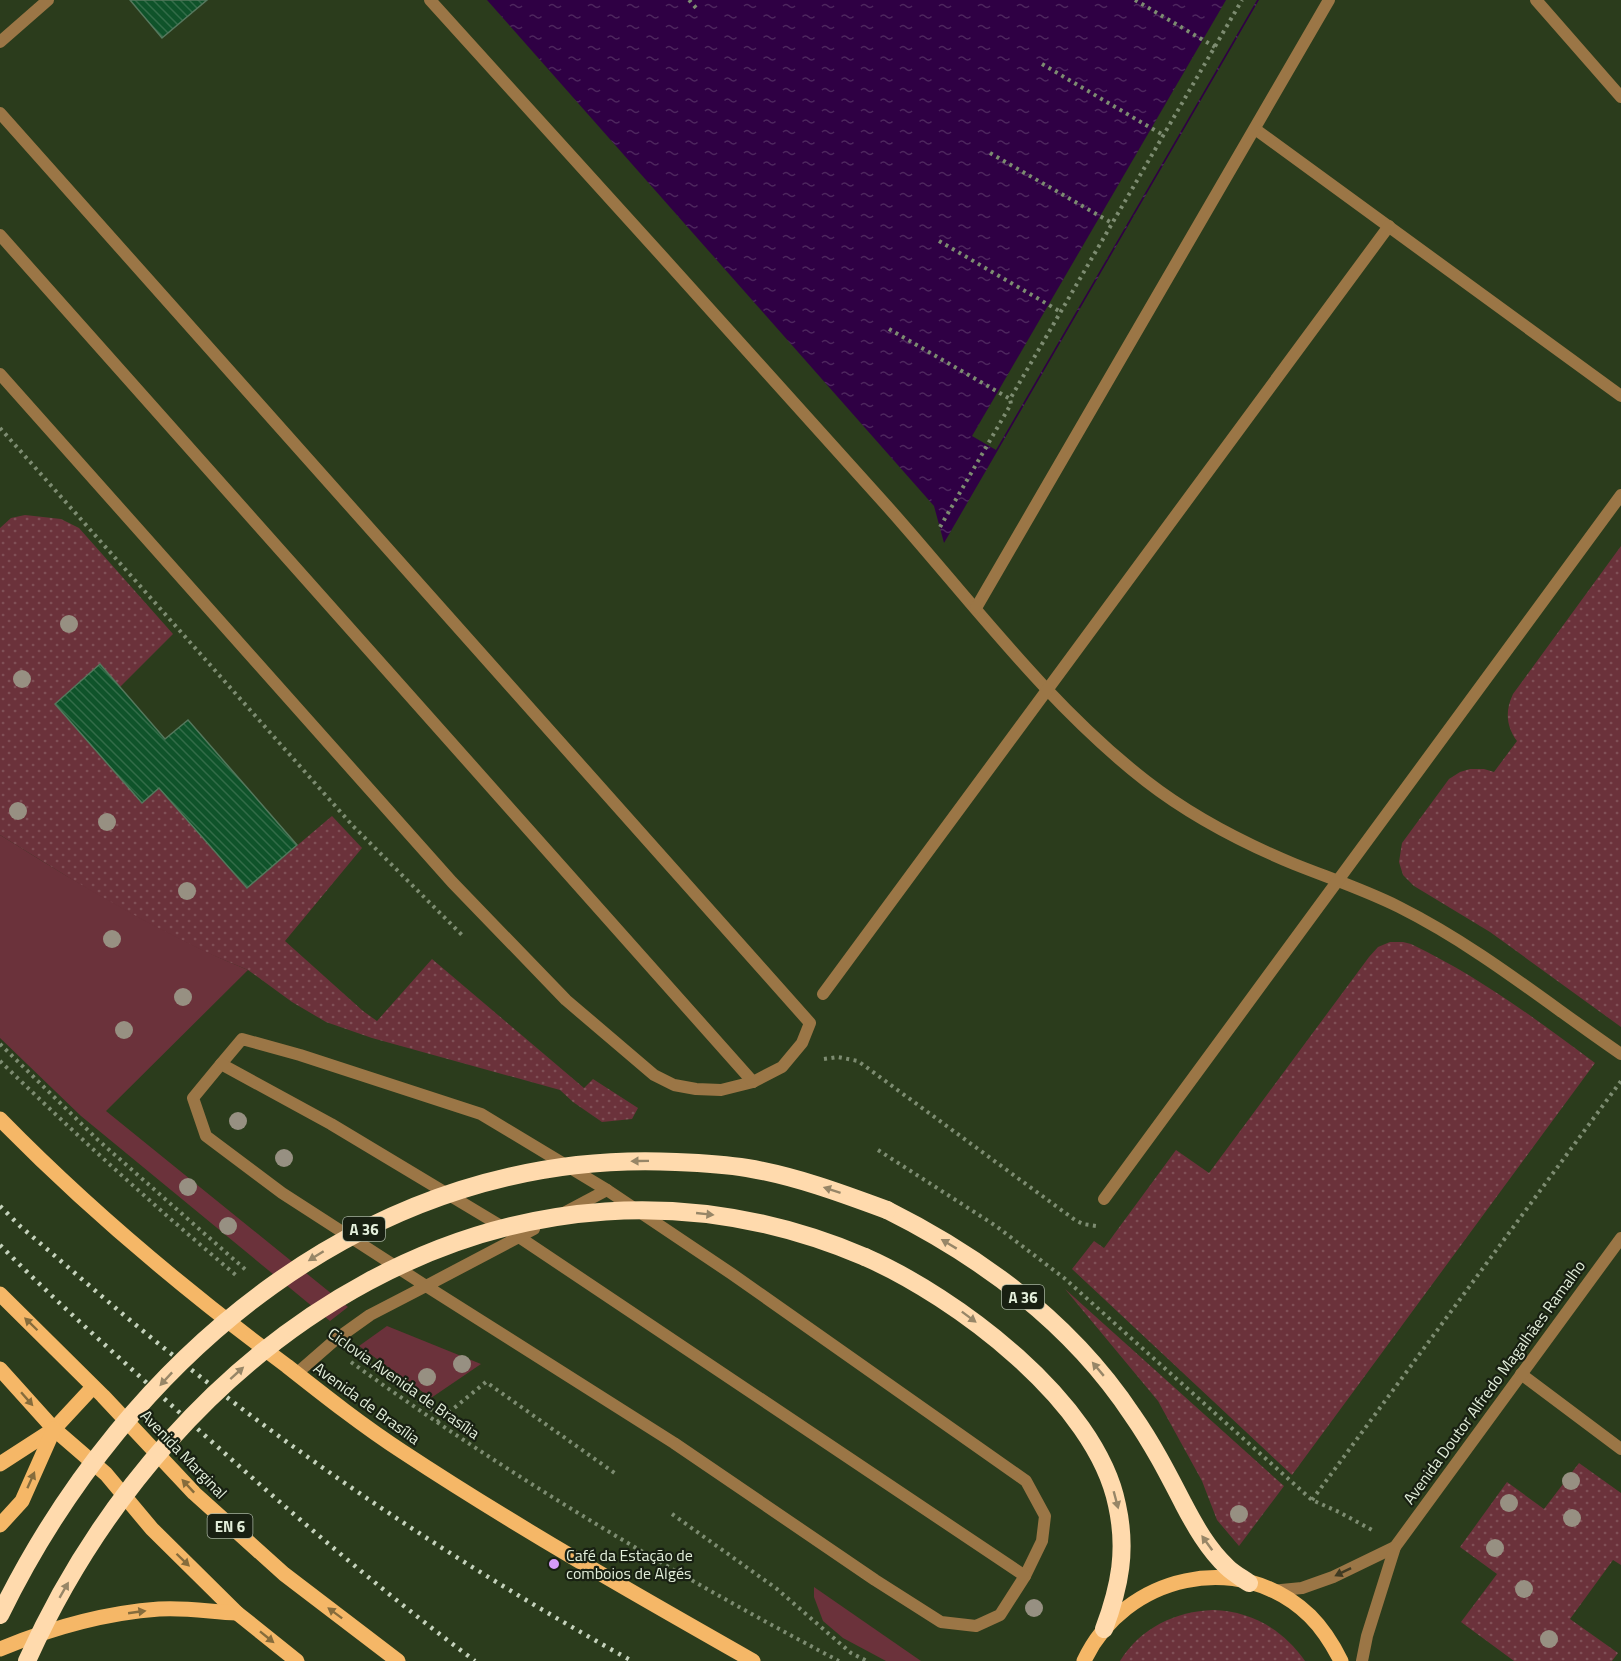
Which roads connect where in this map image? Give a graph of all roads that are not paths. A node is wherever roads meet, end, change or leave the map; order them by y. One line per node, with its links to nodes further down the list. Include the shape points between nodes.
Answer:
1 (48, 0): 5 (street)
2 (430, 0): 14 (street)
3 (1329, 0): 8 (street)
4 (1536, 0): 6 (street)
5 (0, 42)
6 (1621, 97)
7 (0, 113): 20 (street, via 810,1023 802,1043 782,1067)
8 (1255, 129): 9 (street); 14 (street)
9 (1389, 226): 12 (street); 15 (street)
10 (0, 235): 20 (street)
11 (0, 374): 20 (street, via 452,882 566,1000 654,1076 674,1085 721,1090)
12 (1621, 396)
13 (1621, 495): 16 (street)
14 (976, 608): 15 (street)
15 (1047, 689): 16 (street, via 1100,744 1193,814 1250,844); 17 (street)
16 (1338, 880): 18 (street, via 1450,935); 23 (street)
17 (823, 994)
18 (1621, 1054)
19 (221, 1064): 22 (street, via 242,1039 470,1110); 24 (street, via 331,1124); 26 (street, via 193,1098 206,1136 282,1193)
20 (753, 1082)
21 (0, 1119): 29 (main road, Avenida de Brasília, via 110,1222)
22 (607, 1190): 24 (street); 37 (street, via 1026,1481 1044,1516 1042,1541)
23 (1104, 1199)
24 (519, 1237): 26 (street); 37 (street)
25 (1621, 1238): 30 (street, Avenida Doutor Alfredo Magalhães Ramalho)
26 (426, 1286): 29 (street, via 370,1315); 37 (street, via 674,1443 941,1622 975,1626 1000,1614)
27 (0, 1293): 31 (main road, Avenida Marginal / EN 6, one-way to 27)
28 (0, 1369): 32 (main road, one-way to 32)
29 (296, 1374): 48 (main road, Avenida de Brasília, via 402,1451 481,1502)
30 (1521, 1374): 33 (street); 36 (street, Avenida Doutor Alfredo Magalhães Ramalho)
31 (93, 1387): 32 (main road); 47 (main road, Avenida Marginal / EN 6, one-way to 31, via 276,1567 194,1494)
32 (54, 1429): 34 (main road); 35 (main road, one-way to 32, via 22,1501); 40 (main road, one-way to 40, via 105,1474 152,1529)
33 (1621, 1449)
34 (0, 1464)
35 (0, 1525)
36 (1395, 1547): 39 (street, Avenida Doutor Alfredo Magalhães Ramalho, one-way to 39, via 1333,1577 1302,1588); 51 (street, Avenida Doutor Alfredo Magalhães Ramalho)
37 (1024, 1576)
38 (1249, 1583): 39 (main road, Avenida Doutor Alfredo Magalhães Ramalho); 41 (highway, A 36, one-way to 41, bridge, via 1227,1568 1208,1546 1147,1436 1088,1357 992,1272 945,1241 887,1210 787,1176 746,1167 603,1162 504,1177 414,1205 297,1268 251,1301 183,1360 116,1434 36,1546); 42 (main road, Avenida Doutor Alfredo Magalhães Ramalho, via 1203,1578 1169,1585 1129,1605)
39 (1271, 1591): 50 (main road, Avenida Doutor Alfredo Magalhães Ramalho, via 1310,1617)
40 (237, 1613): 43 (main road, one-way to 40, via 44,1631 161,1608); 46 (main road, one-way to 46)
41 (0, 1616)
42 (1104, 1629): 44 (main road, Avenida Doutor Alfredo Magalhães Ramalho); 45 (highway, one-way to 42, bridge, via 64,1589 102,1528 145,1471 220,1388 283,1335 382,1272 455,1242 565,1215 629,1211 680,1211 757,1221 830,1242 899,1273 946,1300 1000,1342 1051,1390 1093,1446 1107,1473 1117,1503 1122,1566)
43 (0, 1649)
44 (1087, 1654): 49 (main road)
45 (27, 1661)
46 (297, 1661)
47 (398, 1661)
48 (753, 1661)
49 (1073, 1661)
50 (1341, 1661)
51 (1362, 1661)

